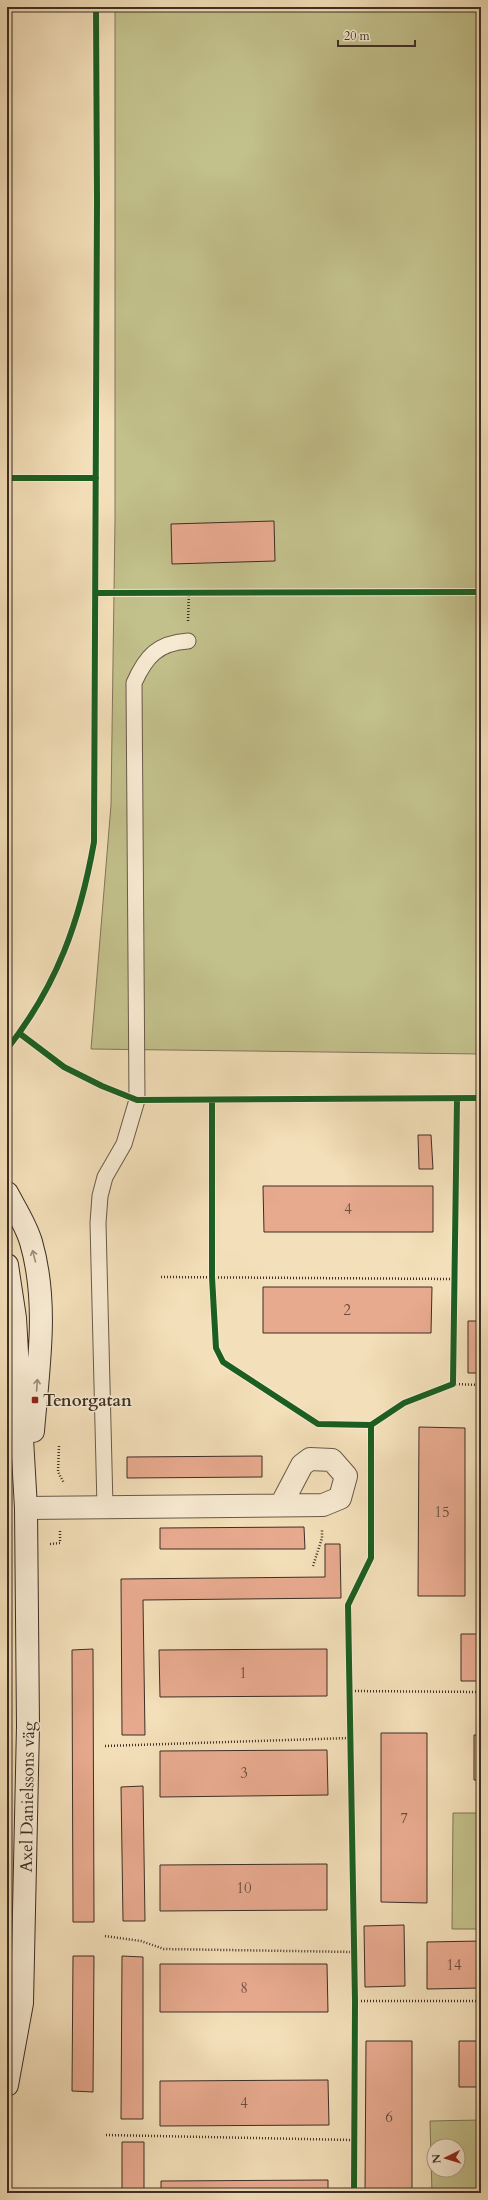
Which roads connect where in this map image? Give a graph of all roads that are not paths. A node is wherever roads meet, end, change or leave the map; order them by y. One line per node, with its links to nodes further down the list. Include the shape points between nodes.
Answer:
1 (188, 641): 5 (lane, via 161,646 140,670 134,683 137,1100 124,1144 106,1177 100,1196 98,1223)
2 (7, 1192): 6 (street, Axel Danielssons väg, one-way to 2, via 41,1324 41,1289 30,1241)
3 (7, 1265): 6 (street, Axel Danielssons väg, via 15,1318)
4 (281, 1505): 4 (street, via 323,1505 340,1498 346,1476 332,1460 310,1459 302,1465); 5 (street)
5 (105, 1506): 6 (street)
6 (26, 1508): 7 (street, Axel Danielssons väg, via 28,1726 22,2003)
7 (7, 2085)

